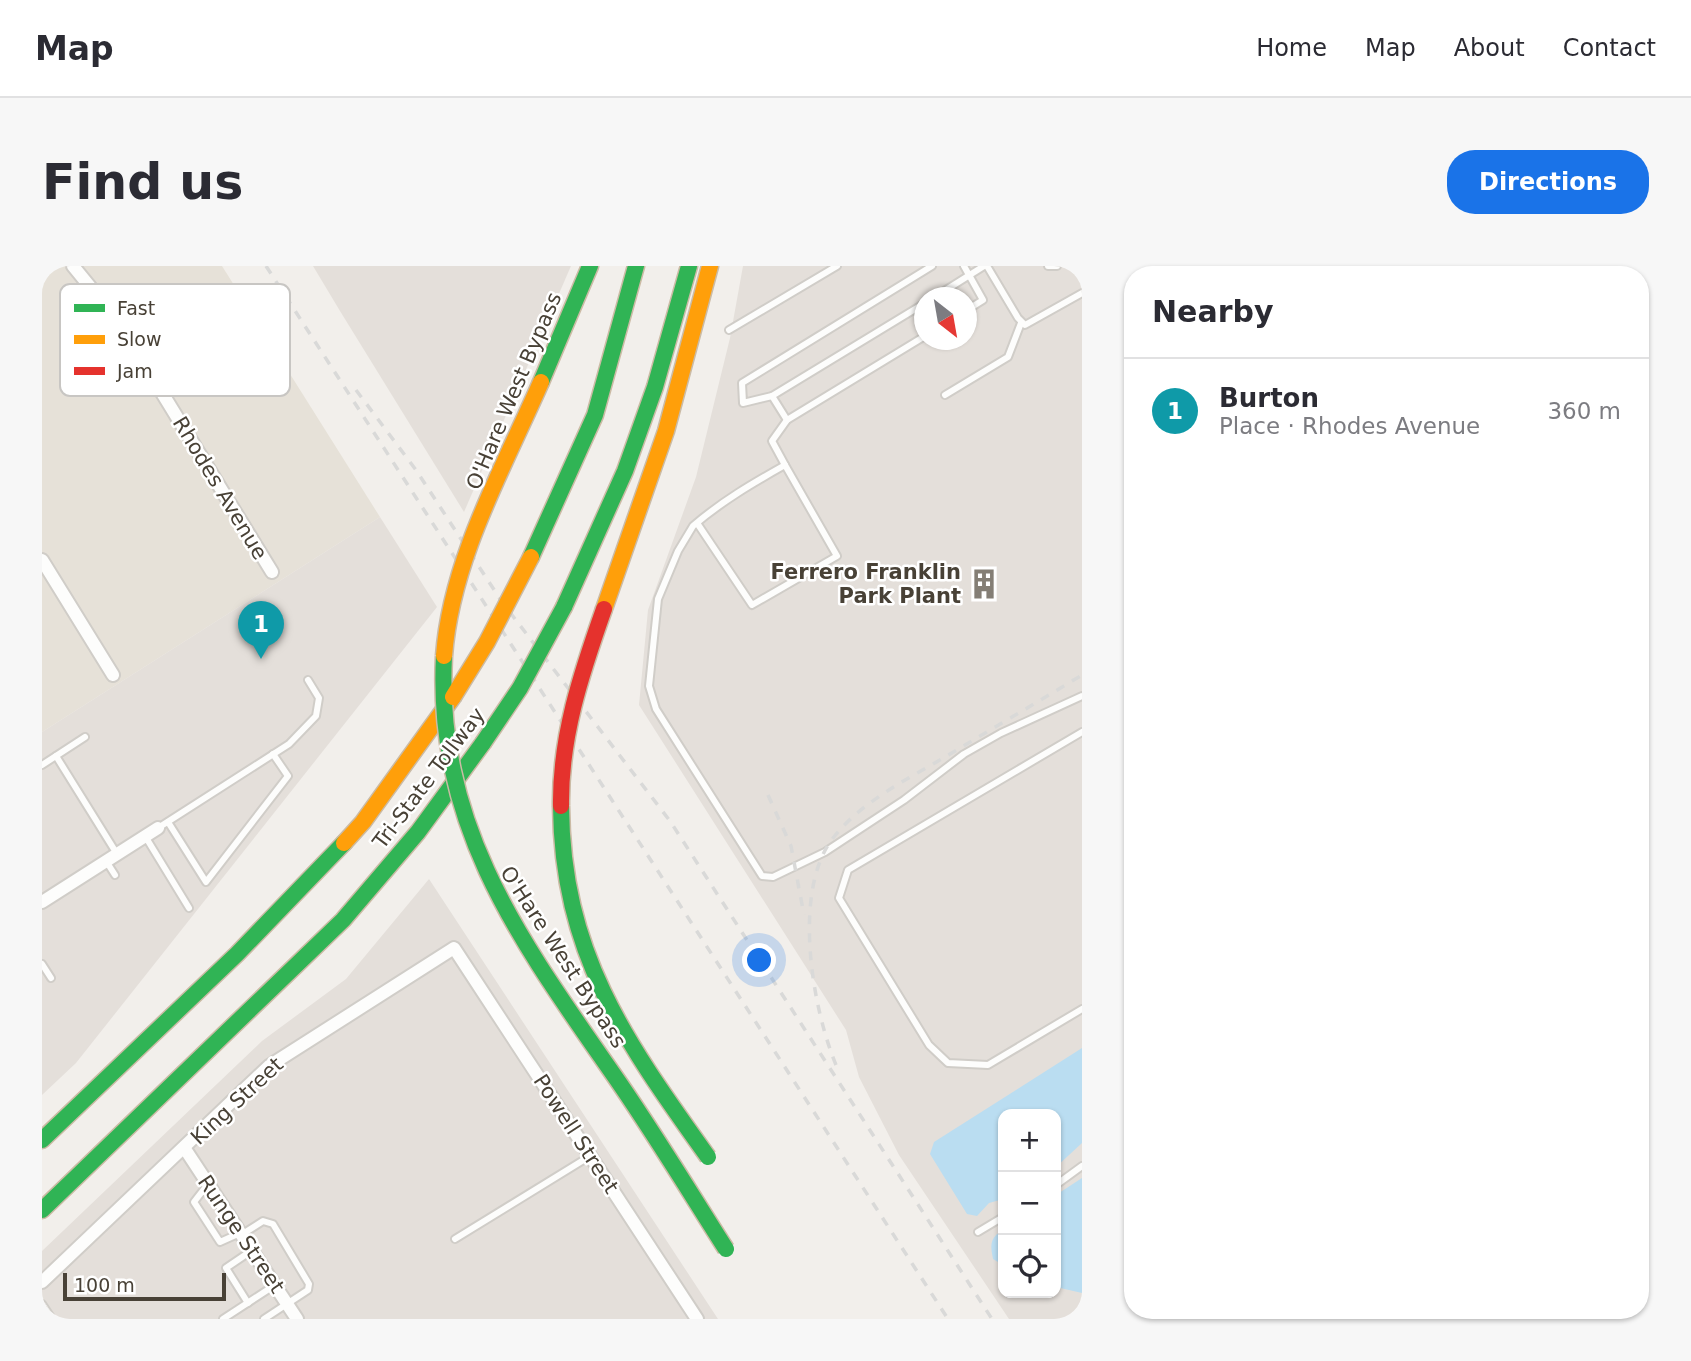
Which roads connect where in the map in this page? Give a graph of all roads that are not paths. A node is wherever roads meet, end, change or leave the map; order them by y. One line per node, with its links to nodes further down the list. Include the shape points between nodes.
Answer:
1 (73, 266): 13 (street, Rhodes Avenue)
2 (590, 266): 61 (highway, O'Hare West Bypass, bridge, via 477,529 457,592 445,640 448,749 476,856 497,901)
3 (636, 266): 49 (highway, Tri-State Tollway, bridge, via 595,415 531,557 453,697 363,822 313,877)
4 (689, 266): 56 (highway, Tri-State Tollway, bridge, via 659,374 625,471 564,607 520,688 483,743 418,832 343,920)
5 (710, 266): 52 (highway, O'Hare West Bypass, bridge, via 666,431 578,683 563,758 564,858 588,957 610,1012)
6 (837, 266): 21 (lane)
7 (932, 266): 24 (lane, via 742,383 743,403)
8 (964, 266): 12 (lane)
9 (986, 266): 12 (lane); 20 (lane)
10 (1048, 266): 11 (lane)
11 (1057, 266)
12 (969, 275): 14 (lane); 15 (lane)
13 (88, 284)
14 (950, 287)
15 (976, 287)
16 (977, 289): 18 (lane, via 983,300)
17 (1082, 293): 20 (lane, via 1031,323)
18 (977, 304)
19 (914, 310): 24 (lane)
20 (1021, 323): 25 (lane, via 1008,357)
21 (729, 330)
22 (914, 343): 26 (lane)
23 (164, 396): 30 (street, Rhodes Avenue)
24 (772, 396): 26 (lane)
25 (945, 396)
26 (787, 420): 27 (lane, via 772,441)
27 (785, 465): 28 (lane, via 728,498); 28 (lane, via 838,556 751,605)
28 (697, 523): 33 (lane, via 678,551 658,599 649,686 656,709 762,876 772,877 825,852 964,754)
29 (42, 560): 31 (street)
30 (272, 572)
31 (113, 675)
32 (308, 680): 36 (lane, via 319,698 316,716)
33 (1082, 696)
34 (1082, 732): 48 (lane, via 848,870 839,898 929,1045 948,1063 988,1065)
35 (85, 737): 37 (lane)
36 (273, 754): 39 (lane); 39 (lane, via 288,776 206,882)
37 (56, 756): 38 (lane); 41 (lane)
38 (42, 765)
39 (163, 825): 40 (street)
40 (145, 836): 41 (street); 44 (lane)
41 (111, 858): 42 (lane); 43 (street)
42 (115, 875)
43 (42, 902)
44 (190, 908)
45 (454, 948): 50 (street, King Street, via 269,1066); 51 (street, Powell Street)
46 (42, 964): 47 (lane)
47 (51, 978)
48 (1082, 1009)
49 (42, 1140)
50 (185, 1149): 55 (street, Runge Street); 63 (street, King Street)
51 (590, 1156): 60 (lane); 72 (street, Powell Street)
52 (708, 1157)
53 (1082, 1166): 54 (lane)
54 (1061, 1181)
55 (208, 1184): 59 (street, Runge Street); 59 (lane, via 194,1202 220,1242)
56 (42, 1210)
57 (998, 1220): 58 (lane)
58 (978, 1233)
59 (241, 1234): 62 (street, Runge Street); 67 (lane, via 263,1221 273,1224 309,1284 308,1290)
60 (455, 1239)
61 (726, 1249)
62 (252, 1250): 64 (street, Runge Street); 65 (lane, via 226,1268)
63 (42, 1282)
64 (275, 1285): 65 (lane); 67 (street, Runge Street)
65 (248, 1303): 69 (lane)
66 (42, 1304): 68 (lane)
67 (287, 1304): 70 (lane); 71 (street, Runge Street)
68 (52, 1319)
69 (223, 1319)
70 (264, 1319)
71 (297, 1319)
72 (697, 1319)

